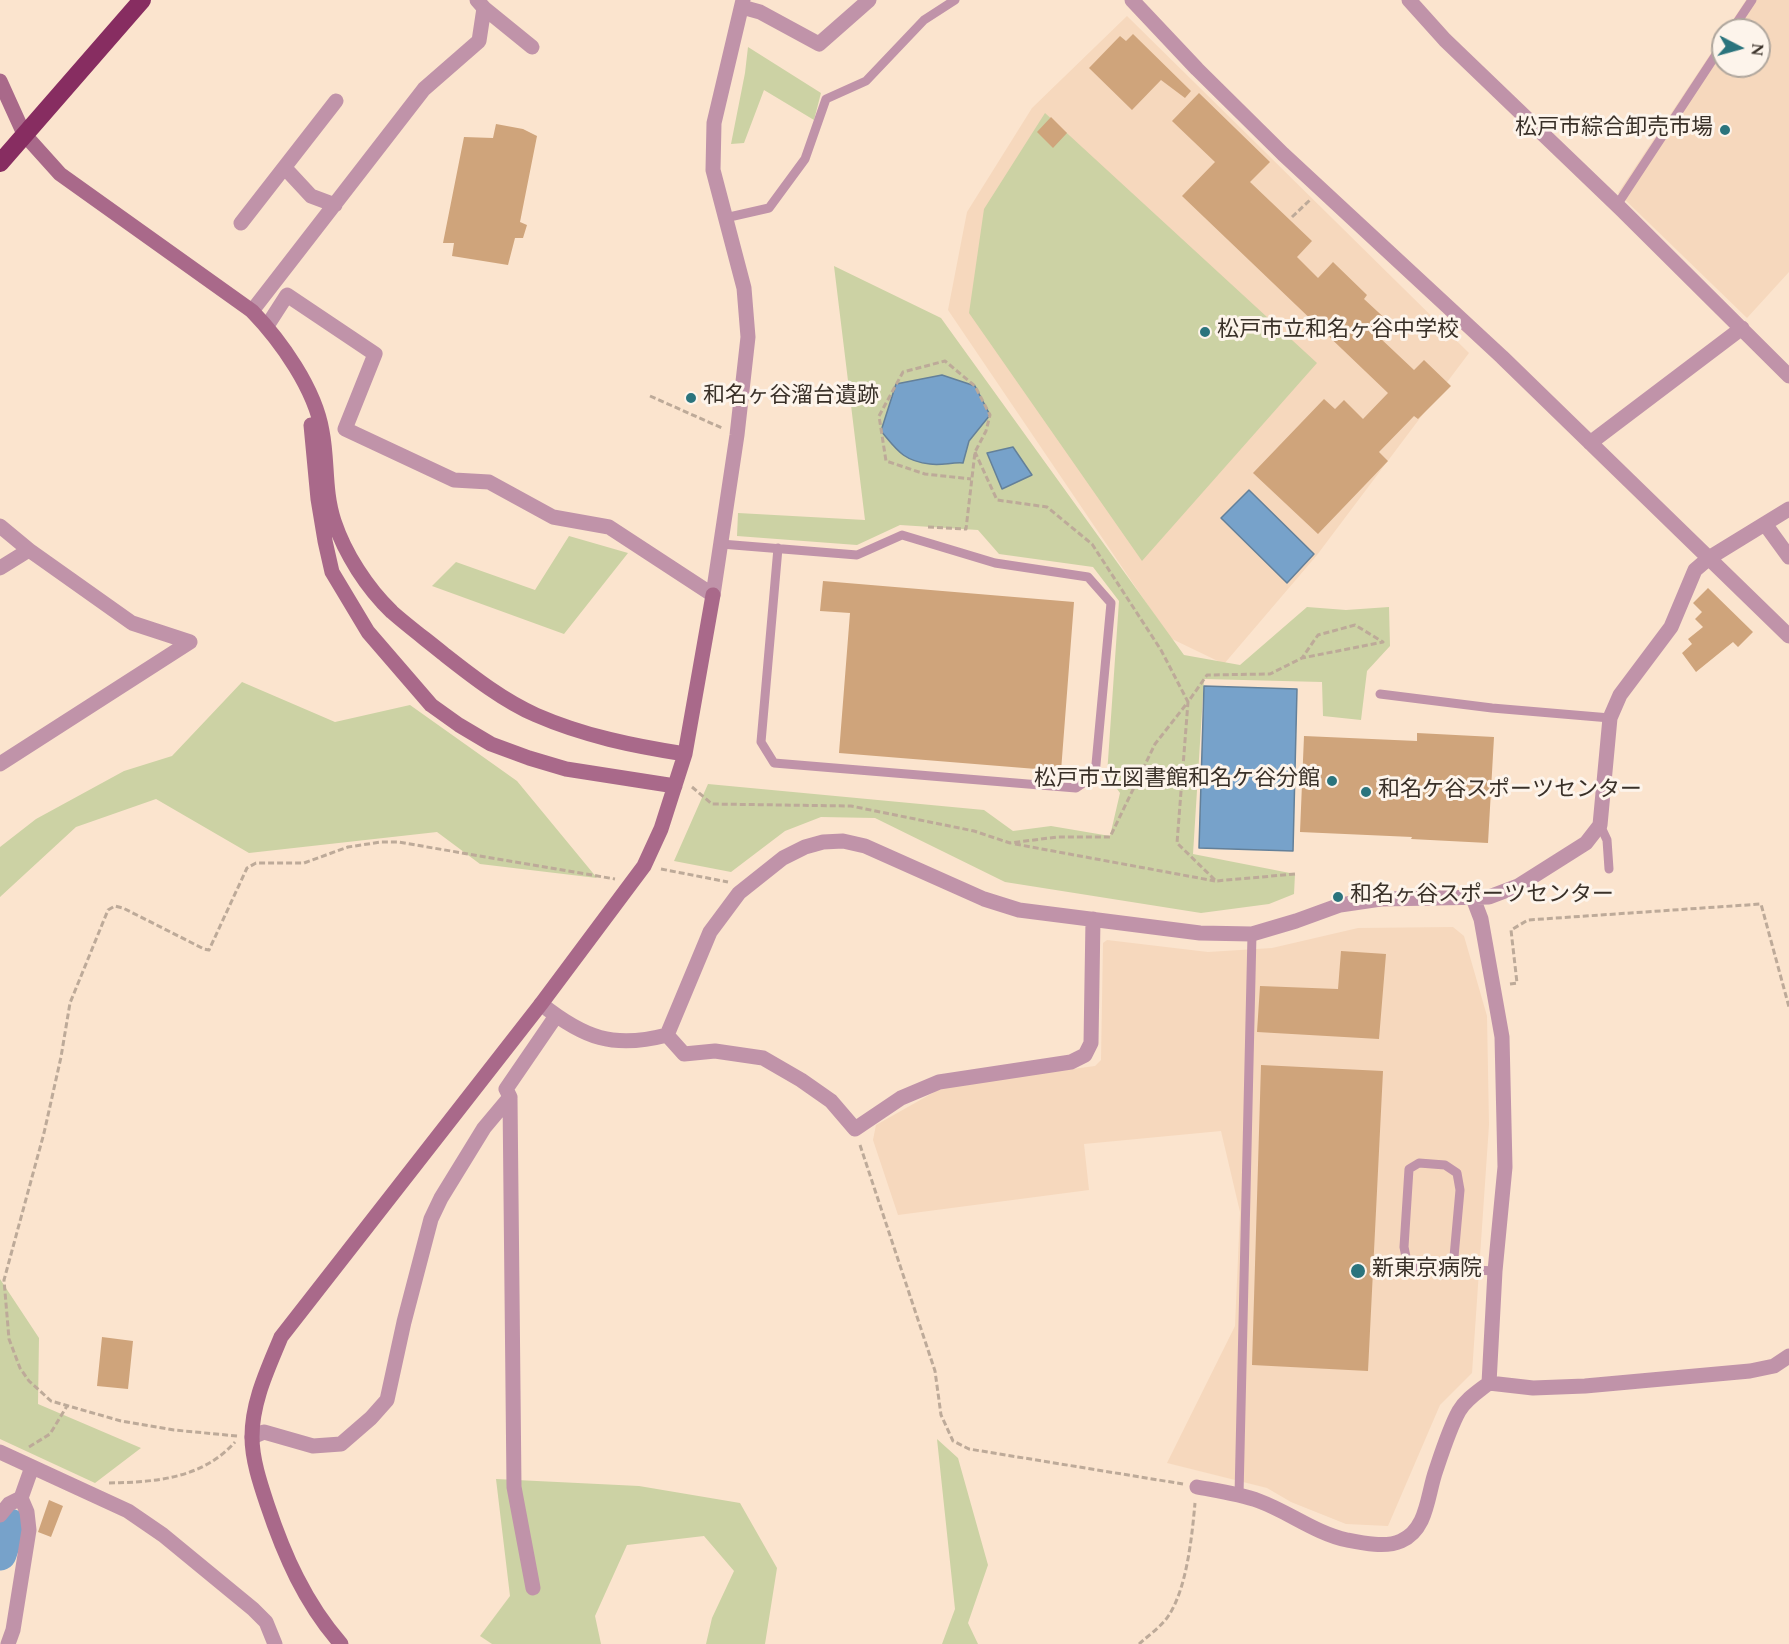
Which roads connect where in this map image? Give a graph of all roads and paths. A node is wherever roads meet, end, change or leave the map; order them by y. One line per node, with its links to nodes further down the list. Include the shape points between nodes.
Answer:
1 (142, 0): 14 (highway)
2 (869, 0): 7 (street, via 819,44)
3 (956, 0): 21 (lane, via 924,20 866,81 826,99 806,159 769,208)
4 (1132, 0): 30 (street, via 1283,154)
5 (1409, 0): 19 (street)
6 (1752, 0): 9 (lane)
7 (742, 3): 21 (street, via 714,123 713,170)
8 (481, 4): 10 (street); 18 (street, via 479,41 424,89)
9 (1740, 18)
10 (532, 47)
11 (1711, 62): 19 (lane)
12 (0, 81): 14 (street)
13 (336, 101): 16 (street)
14 (24, 134): 15 (highway); 23 (street, via 60,174)
15 (0, 163)
16 (285, 168): 18 (street, via 311,196); 22 (street)
17 (1315, 194): 20 (path)
18 (335, 205): 23 (street)
19 (1617, 206): 25 (street)
20 (1292, 217)
21 (725, 218): 29 (street, via 744,288 748,337)
22 (241, 223)
23 (252, 311): 24 (street)
24 (267, 326): 27 (street, via 290,356); 43 (street, via 287,296 375,354 345,429 454,480 489,482 553,517 609,527)
25 (1742, 328): 26 (street); 30 (street)
26 (1789, 376)
27 (305, 387): 49 (street, via 322,429 327,498 339,537 359,572 392,611 470,675 535,715 596,736); 51 (street, via 318,499 332,572 368,632 425,698 491,744 529,758 566,769)
28 (650, 396): 29 (path)
29 (737, 435): 37 (street)
30 (1590, 443): 41 (street)
31 (975, 452): 32 (path); 32 (path, via 990,415 975,386 945,361 903,372 879,416 885,461 925,474); 47 (path, via 997,500 1047,507 1092,544 1161,650)
32 (971, 479): 36 (path, via 966,529)
33 (1789, 509): 34 (street)
34 (1765, 524): 40 (street); 41 (street)
35 (0, 526): 39 (street)
36 (922, 527)
37 (721, 544): 38 (lane); 43 (street)
38 (778, 548): 38 (lane, via 857,555 902,535 995,563 1088,577 1111,603 1095,775 1076,788 774,763 761,742)
39 (29, 550): 42 (street); 50 (street, via 132,623 190,642)
40 (1789, 557)
41 (1709, 558): 44 (street); 48 (street, via 1695,570 1671,627 1620,696)
42 (0, 568)
43 (713, 595): 49 (street)
44 (1789, 636)
45 (1302, 658): 45 (path, via 1372,644 1383,642 1355,625 1318,635); 47 (path, via 1270,674 1207,675)
46 (1380, 694): 48 (lane)
47 (1188, 702): 54 (path, via 1155,744 1110,837 1057,837); 58 (path, via 1177,843)
48 (1610, 718): 53 (street)
49 (686, 754): 51 (street)
50 (0, 764)
51 (675, 786): 55 (street)
52 (692, 787): 54 (path, via 712,804 850,806 974,831)
53 (1600, 825): 56 (lane, via 1607,840); 61 (street, via 1586,843 1528,880 1489,897)
54 (1010, 843): 58 (path)
55 (644, 866): 59 (street); 60 (path, via 731,882)
56 (1609, 869)
57 (1295, 874): 58 (path)
58 (1216, 881)
59 (631, 882): 65 (street); 75 (path, via 381,842 348,847 304,863 256,863 247,868 208,950 123,908 115,906 108,910 70,1003 44,1133 4,1281 9,1339 20,1368 51,1401)
60 (739, 892): 62 (street, via 783,858 805,847 843,841 865,846 984,899 1020,910); 68 (street, via 710,932)
61 (1473, 898): 63 (street, via 1381,899 1340,905); 64 (street, via 1481,919)
62 (1094, 919): 63 (street, via 1200,933); 70 (street, via 1090,1043 1085,1055 1071,1062 939,1082 901,1098)
63 (1252, 934): 81 (lane)
64 (1493, 985): 66 (path, via 1517,983 1511,930 1528,920 1761,904); 72 (street, via 1502,1037 1505,1167)
65 (541, 1004): 67 (street); 76 (street, via 281,1337 257,1395)
66 (1789, 1007)
67 (556, 1016): 68 (street, via 595,1037 617,1041 641,1042); 69 (street, via 506,1089)
68 (667, 1035): 70 (street, via 684,1054 715,1051 763,1058 831,1101)
69 (510, 1097): 76 (street, via 484,1128 431,1218 387,1400 341,1444 313,1446 264,1432); 84 (street, via 514,1487)
70 (855, 1129): 79 (path, via 935,1371 941,1415 953,1441 969,1449)
71 (1454, 1268): 71 (lane, via 1416,1267 1407,1262 1404,1248 1409,1169 1419,1162 1445,1165 1457,1173 1460,1190); 72 (lane)
72 (1495, 1270): 74 (street)
73 (1789, 1356): 74 (street, via 1774,1366 1750,1371 1585,1386 1533,1388)
74 (1489, 1383): 81 (street, via 1459,1410 1425,1511 1414,1532 1400,1542 1377,1545 1345,1540)
75 (67, 1406): 76 (path, via 121,1421); 77 (path, via 50,1434)
76 (246, 1437): 80 (path, via 202,1469 145,1483); 87 (street, via 282,1548 302,1590)
77 (6, 1455): 78 (street)
78 (32, 1467): 80 (street); 82 (street)
79 (1197, 1487): 81 (street); 88 (path, via 1190,1551 1176,1600 1169,1616)
80 (80, 1488): 86 (street, via 128,1511 163,1535 253,1609 266,1622)
81 (1239, 1495)
82 (21, 1498): 83 (street); 85 (street, via 29,1530)
83 (0, 1515)
84 (533, 1588)
85 (8, 1644)
86 (275, 1644)
87 (341, 1644)
88 (1139, 1644)

